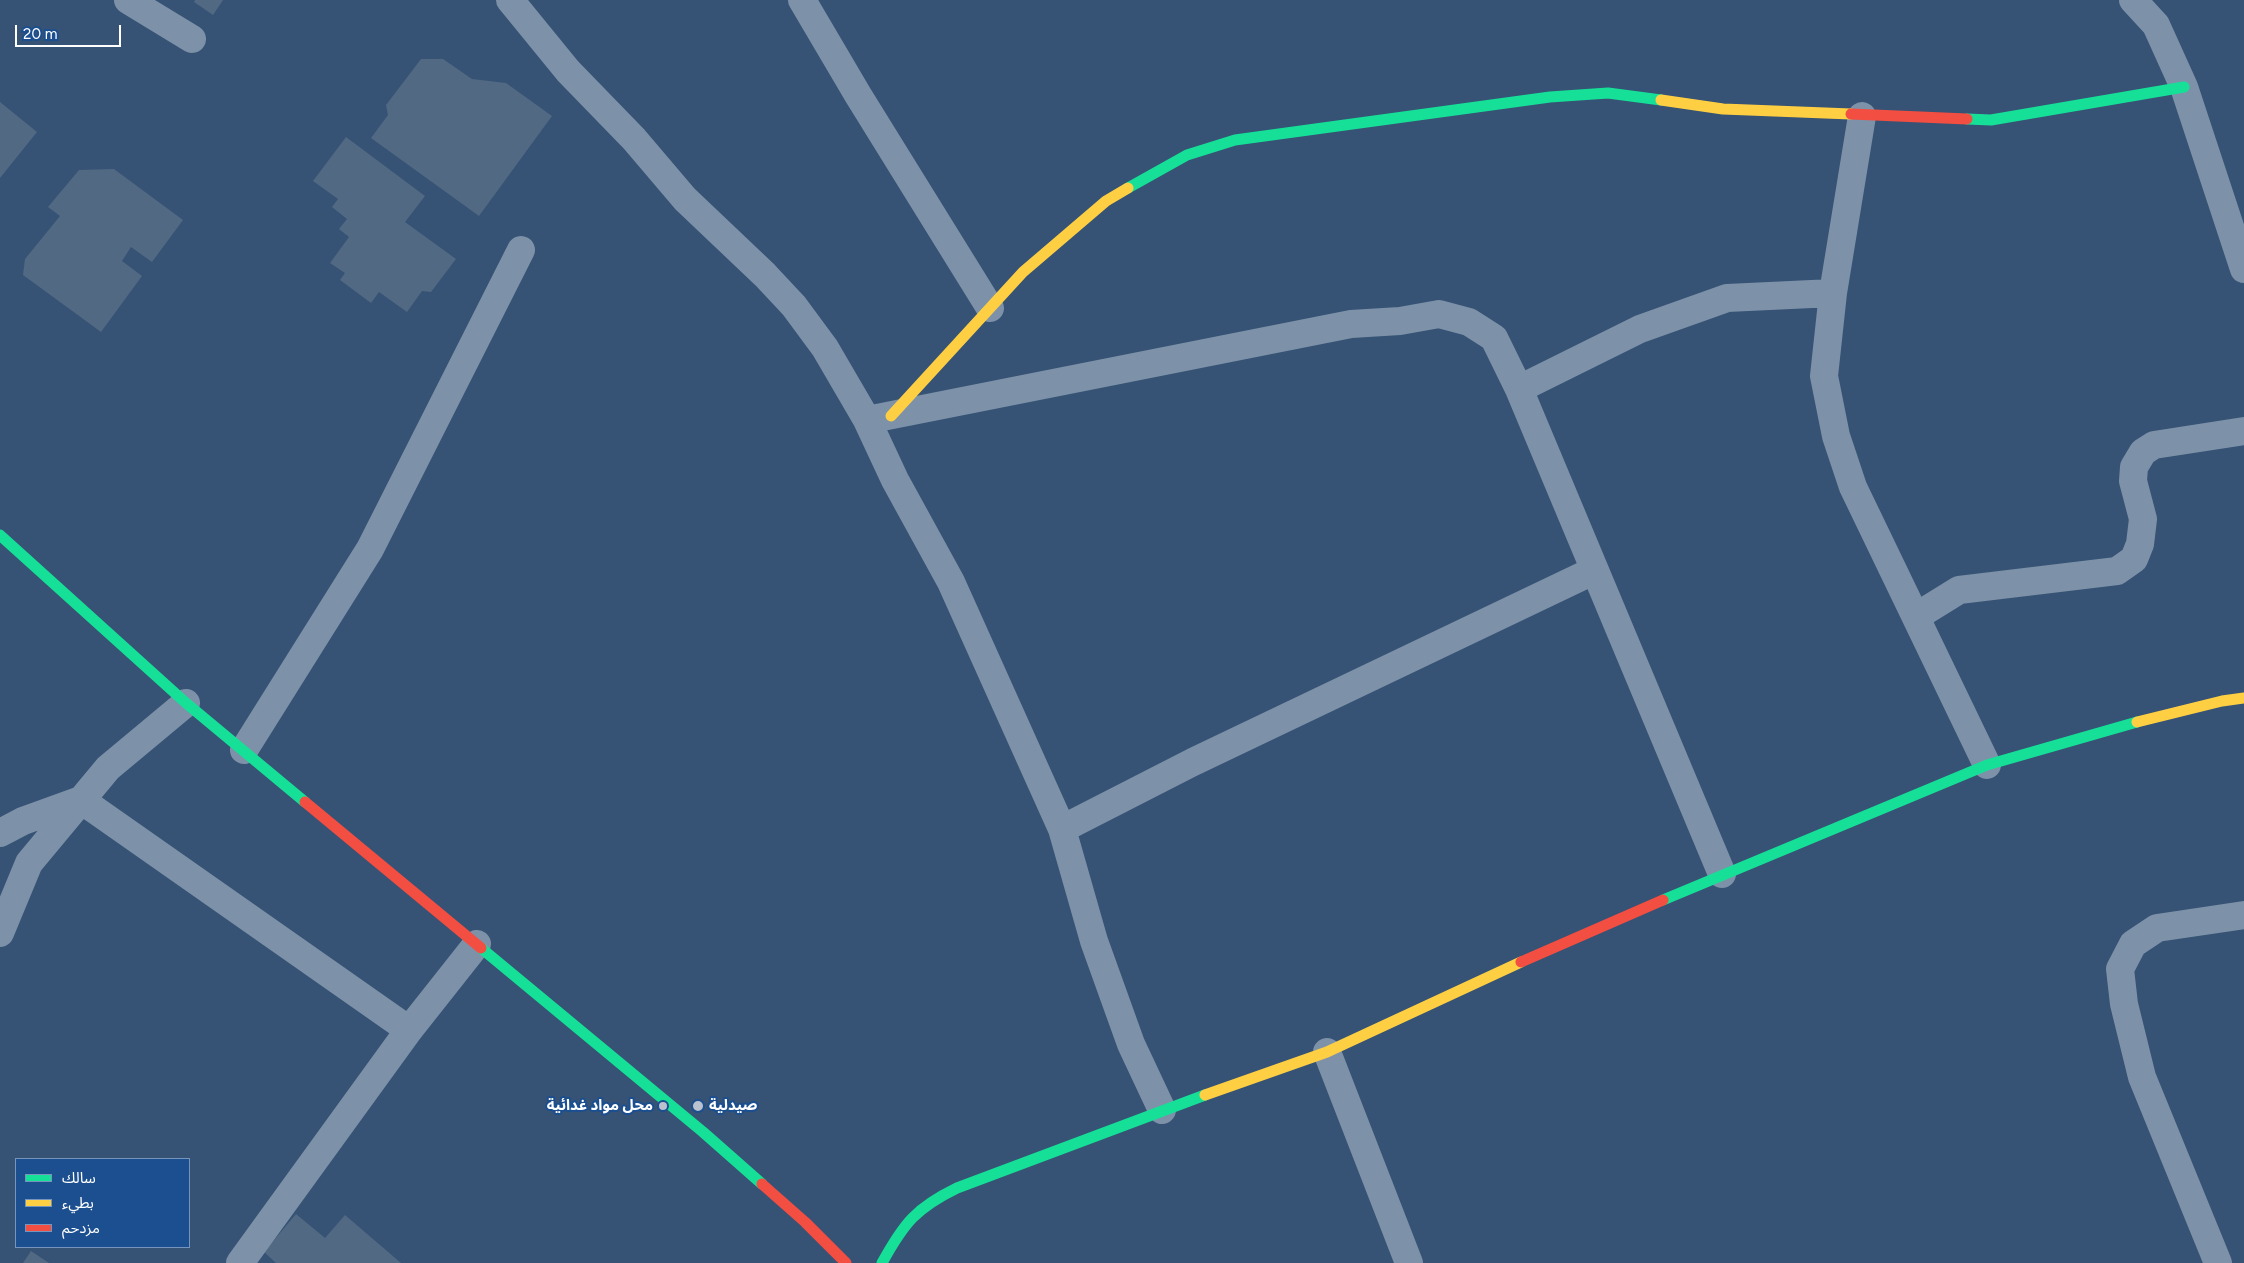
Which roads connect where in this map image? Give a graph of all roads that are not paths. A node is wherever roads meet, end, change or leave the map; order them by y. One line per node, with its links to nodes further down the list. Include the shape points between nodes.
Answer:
1 (128, 0): 5 (street)
2 (510, 0): 13 (street, via 568,71 634,139 685,199 794,306)
3 (802, 0): 11 (street)
4 (2133, 0): 6 (street, via 2156,25)
5 (192, 39)
6 (2184, 87): 7 (street, via 1991,120); 9 (street)
7 (1862, 116): 10 (street); 11 (street, via 1723,109 1608,93 1550,97 1236,140 1187,155 1106,201 1023,272)
8 (521, 250): 20 (street, via 370,549)
9 (2244, 269)
10 (1833, 293): 12 (street, via 1727,298 1640,329); 17 (street, via 1824,376 1836,436 1853,487)
11 (990, 308): 13 (street)
12 (1519, 389): 13 (street, via 1494,338 1469,322 1439,314 1400,321 1351,324); 16 (street)
13 (879, 418): 23 (street, via 895,480 951,582)
14 (2244, 431): 17 (street, via 2154,445 2143,452 2134,467 2133,482 2143,519 2140,544 2134,559 2117,571 1959,590)
15 (0, 535): 19 (street)
16 (1593, 571): 23 (street, via 1193,762); 25 (street)
17 (1917, 616): 21 (street)
18 (2244, 698): 21 (street, via 2114,726)
19 (186, 703): 20 (street); 22 (street, via 108,768)
20 (244, 750): 28 (street)
21 (1987, 766): 25 (street)
22 (82, 800): 24 (street, via 23,821); 27 (street, via 29,863); 29 (street)
23 (1062, 829): 31 (street, via 1094,941 1131,1044)
24 (0, 833)
25 (1722, 874): 30 (street)
26 (2244, 915): 36 (street, via 2157,928 2133,944 2120,969 2124,1004 2142,1077)
27 (0, 933)
28 (477, 944): 29 (street); 33 (street, via 703,1132 805,1222)
29 (409, 1030): 32 (street)
30 (1327, 1052): 31 (street); 35 (street)
31 (1162, 1110): 34 (street, via 957,1188 928,1203 895,1239)
32 (240, 1263)
33 (846, 1263)
34 (882, 1263)
35 (1409, 1263)
36 (2218, 1263)

